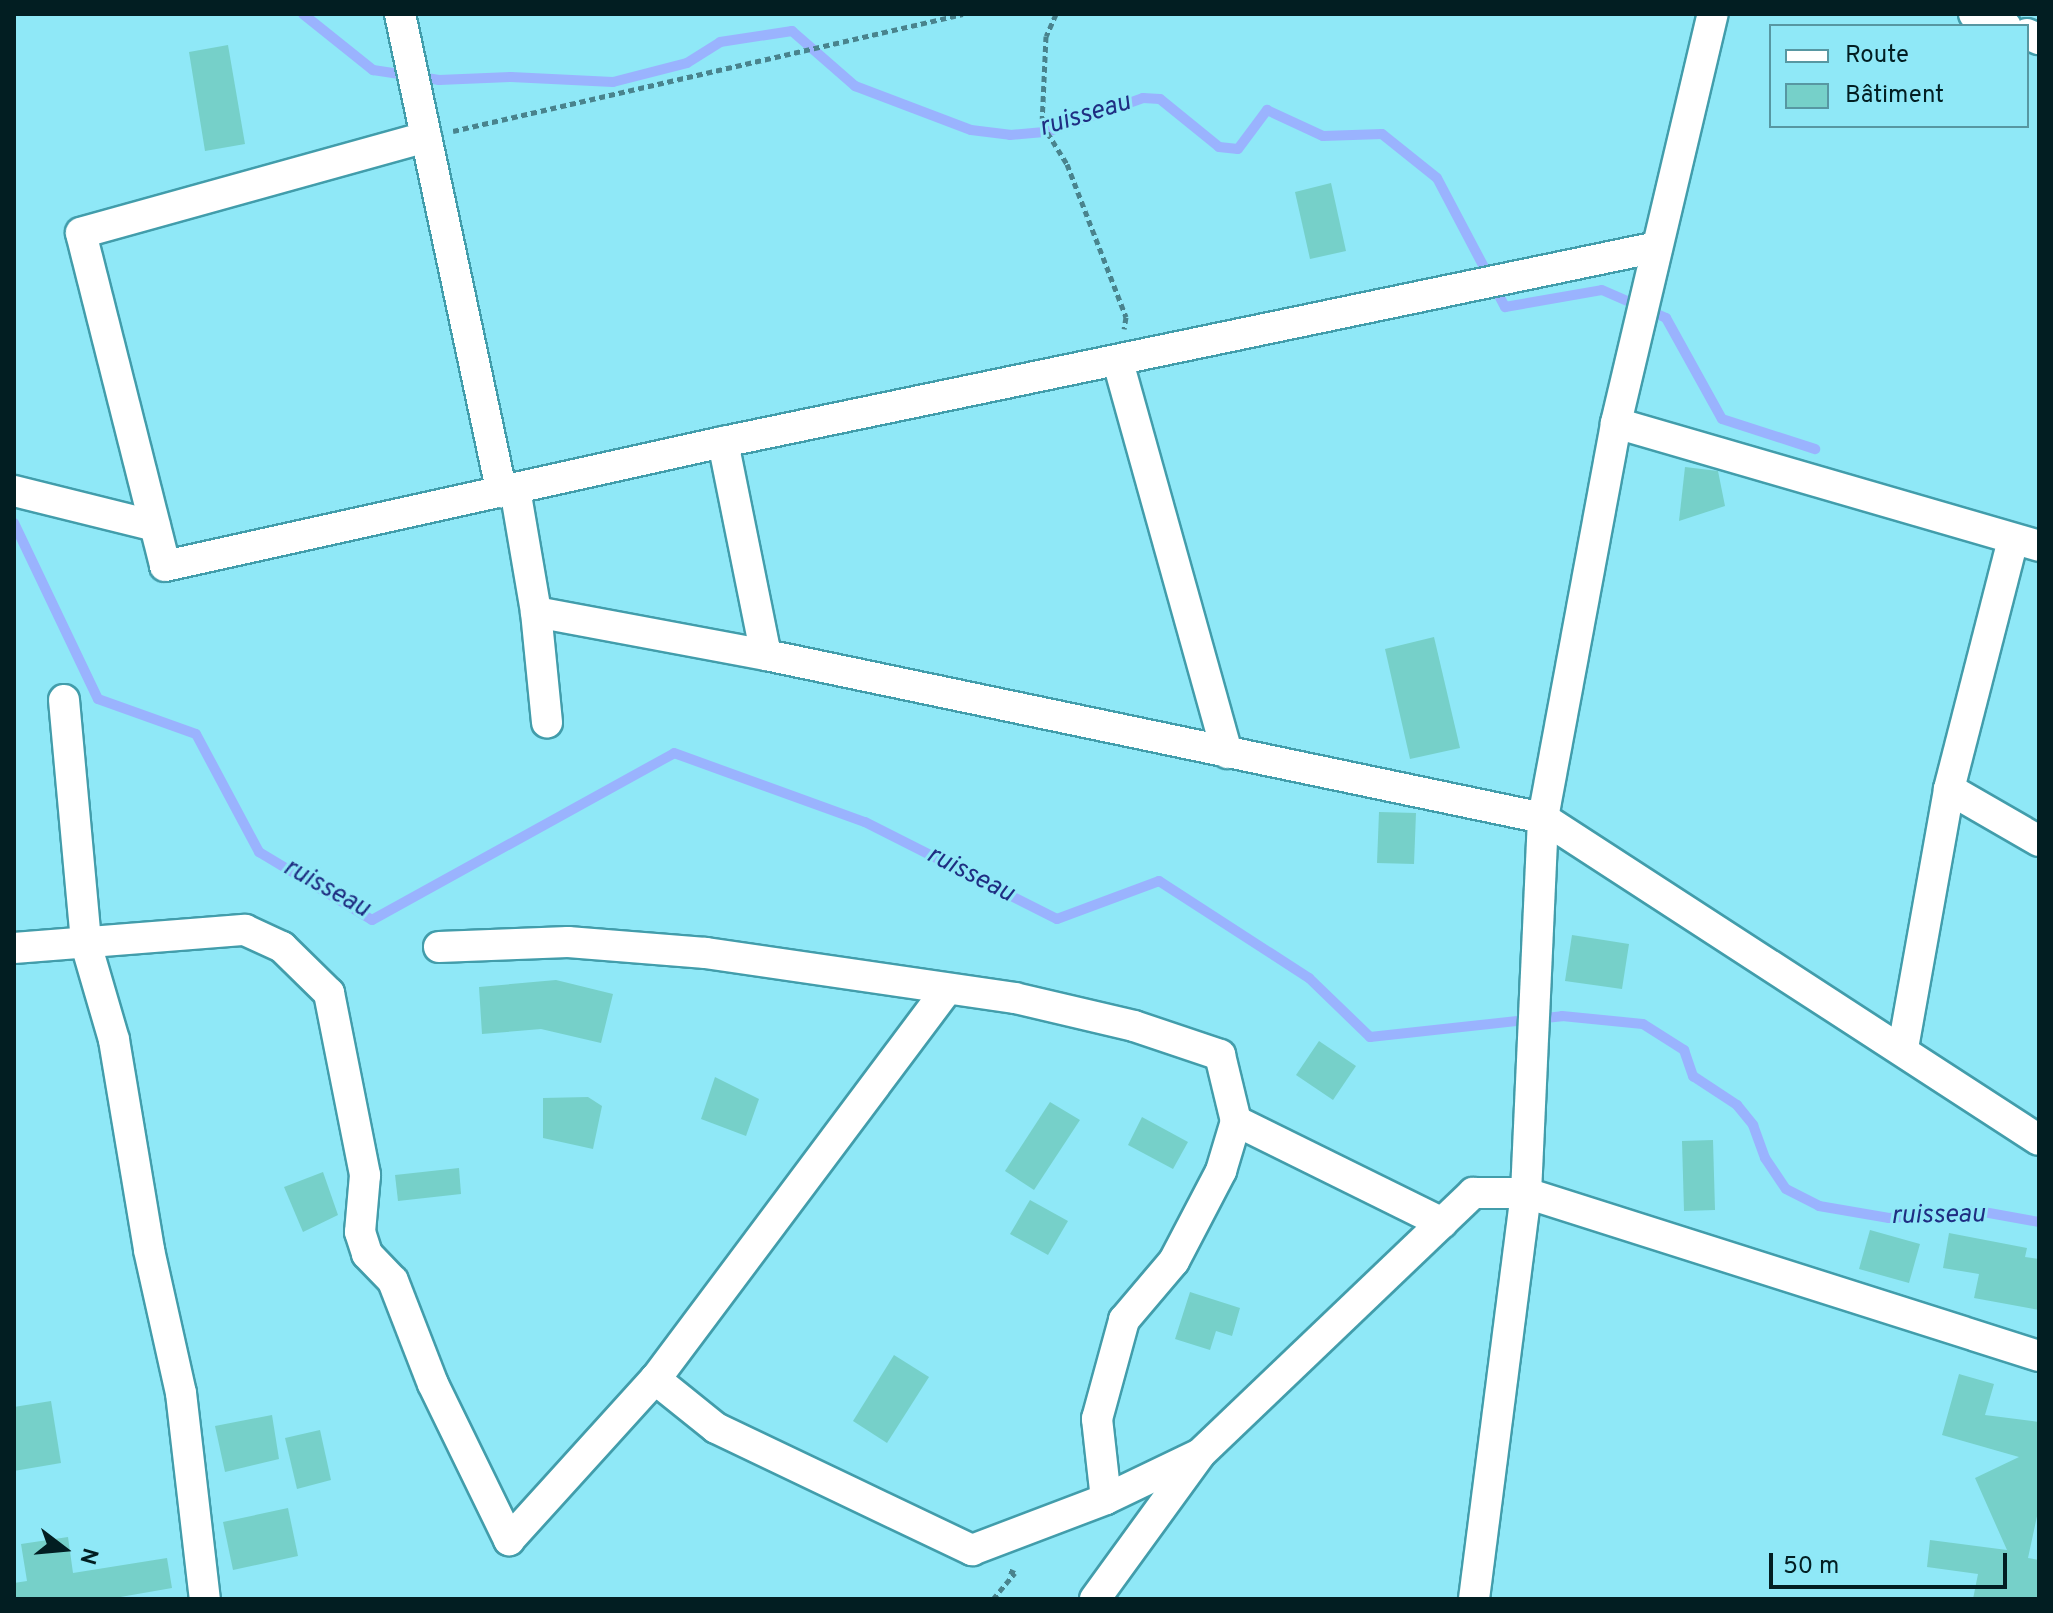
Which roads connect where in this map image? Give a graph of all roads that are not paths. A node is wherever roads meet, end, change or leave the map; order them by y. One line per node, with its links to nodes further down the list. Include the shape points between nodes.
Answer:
1 (400, 14): 5 (street)
2 (1713, 14): 6 (street)
3 (1974, 14): 4 (street)
4 (2001, 24)
5 (426, 137): 10 (street); 12 (street, via 81,233)
6 (1657, 247): 7 (street); 8 (street)
7 (1118, 362): 9 (street); 18 (street)
8 (1616, 423): 13 (street); 20 (street)
9 (723, 442): 10 (street); 15 (street)
10 (509, 490): 12 (street, via 165,566); 14 (street)
11 (16, 491): 12 (street)
12 (155, 526)
13 (2026, 543): 19 (street)
14 (536, 612): 15 (street); 17 (street)
15 (766, 655): 18 (street)
16 (64, 700): 22 (street)
17 (547, 722)
18 (1227, 753): 20 (street)
19 (1949, 789): 21 (street); 26 (street)
20 (1543, 818): 26 (street); 29 (street)
21 (2039, 841)
22 (86, 944): 24 (street); 32 (street, via 245,930 282,947 329,993 365,1175 360,1232 367,1254 393,1281 433,1384 509,1540); 35 (street, via 114,1040 149,1250 181,1393)
23 (439, 947): 25 (street, via 568,942 706,953 857,973)
24 (14, 948)
25 (945, 992): 27 (street, via 1015,998 1134,1026 1220,1055); 32 (street)
26 (1903, 1048): 28 (street)
27 (1236, 1121): 30 (street); 34 (street, via 1221,1171 1174,1261 1124,1320 1097,1419)
28 (2039, 1140)
29 (1526, 1193): 30 (street, via 1473,1193); 31 (street); 37 (street)
30 (1442, 1223): 33 (street)
31 (2039, 1356)
32 (655, 1379): 34 (street, via 716,1428 972,1550)
33 (1200, 1454): 34 (street); 36 (street)
34 (1106, 1499)
35 (205, 1599)
36 (1095, 1599)
37 (1474, 1599)

